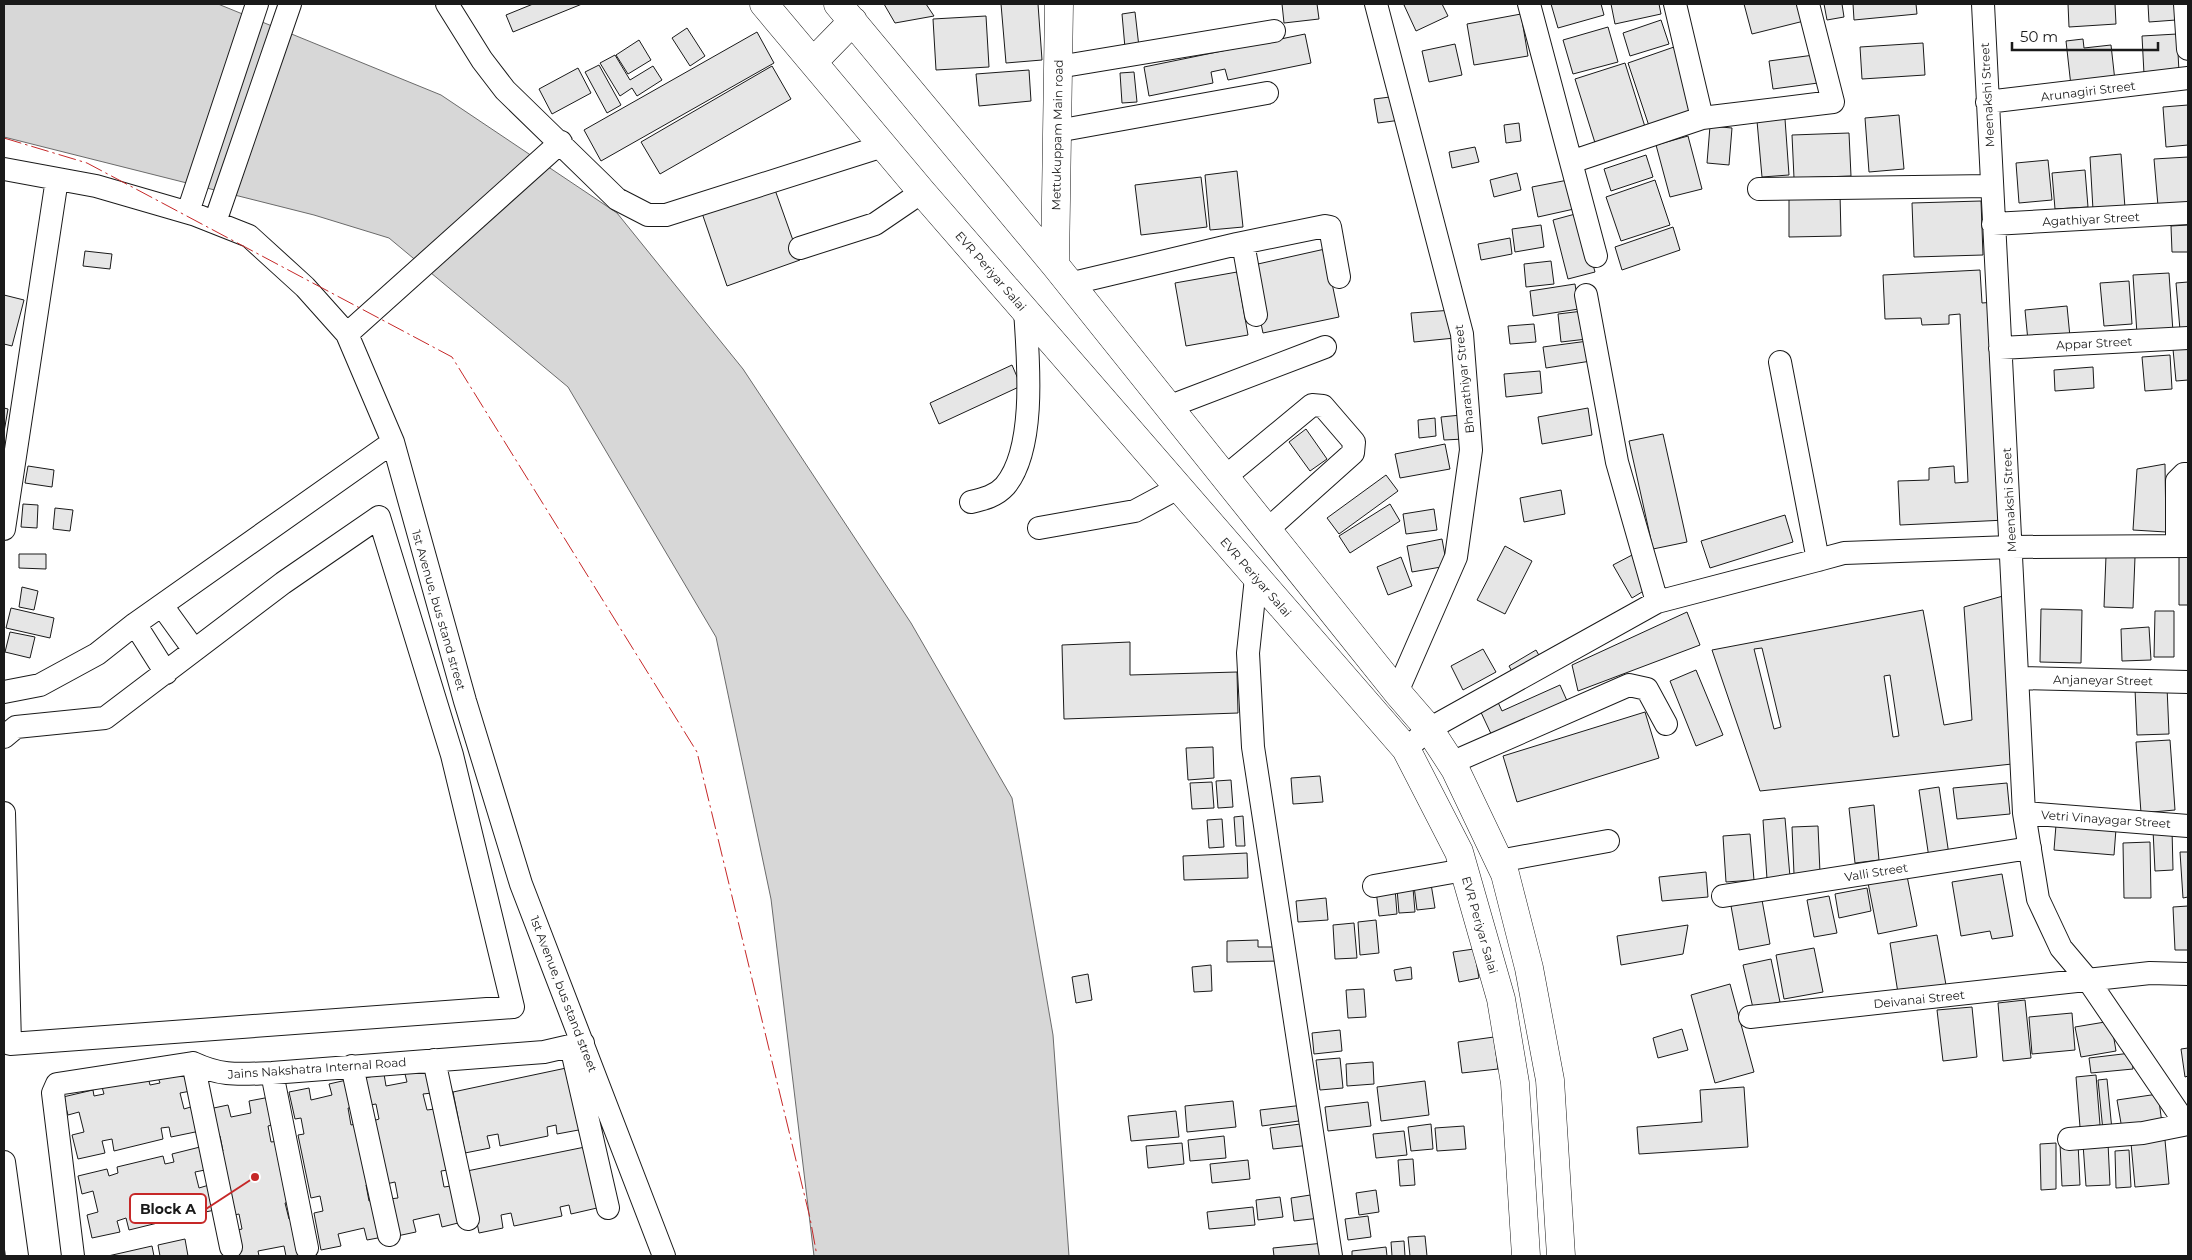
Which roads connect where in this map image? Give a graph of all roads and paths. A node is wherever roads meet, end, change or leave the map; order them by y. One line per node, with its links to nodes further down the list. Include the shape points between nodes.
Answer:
1 (258, 4): 30 (street)
2 (290, 4): 32 (street)
3 (447, 4): 22 (street, via 505,90)
4 (764, 4): 15 (main road, EVR Periyar Salai)
5 (1059, 4): 16 (main road, Mettukuppam Main road)
6 (1376, 4): 68 (street, Bharathiyar Street, via 1462,334 1471,450 1456,556)
7 (1529, 4): 24 (street)
8 (1674, 4): 20 (street)
9 (1808, 4): 20 (street, via 1833,102)
10 (1983, 4): 19 (street, Meenakshi Street)
11 (2185, 4): 14 (street)
12 (845, 12): 15 (main road); 37 (main road)
13 (1274, 31): 16 (street)
14 (2188, 49)
15 (813, 62): 23 (main road, EVR Periyar Salai)
16 (1058, 67): 21 (main road, Mettukuppam Main road)
17 (2188, 78): 19 (street, Arunagiri Street)
18 (1267, 93): 21 (street)
19 (1987, 102): 27 (street, Meenakshi Street)
20 (1702, 118): 24 (street)
21 (1057, 131): 37 (main road, Mettukuppam Main road)
22 (561, 142): 23 (street, via 617,199 648,215 666,215); 42 (street)
23 (883, 146): 29 (main road, EVR Periyar Salai)
24 (1571, 162): 36 (street)
25 (4, 169): 26 (street, 1st Avenue, bus stand street)
26 (57, 179): 30 (street, 1st Avenue, bus stand street, via 96,186); 54 (street)
27 (1991, 186): 28 (street); 33 (street, Meenakshi Street)
28 (1759, 189)
29 (922, 192): 35 (street, via 875,224); 40 (main road, EVR Periyar Salai)
30 (188, 212): 32 (street, 1st Avenue, bus stand street)
31 (2188, 213): 33 (street, Agathiyar Street)
32 (215, 222): 42 (street, 1st Avenue, bus stand street, via 249,236 305,286)
33 (1993, 224): 45 (street, Meenakshi Street)
34 (1243, 243): 37 (street); 38 (street, via 1325,226 1330,228); 41 (street)
35 (800, 248)
36 (1596, 256)
37 (1062, 274): 47 (main road)
38 (1339, 277)
39 (1586, 295): 60 (street, via 1617,462)
40 (1025, 310): 51 (main road, EVR Periyar Salai); 52 (street, via 1030,384 1024,438 1011,478 1004,487 984,499)
41 (1256, 315)
42 (347, 334): 48 (street, 1st Avenue, bus stand street)
43 (2188, 338): 45 (street, Appar Street)
44 (1326, 347): 47 (street)
45 (2000, 348): 56 (street, Meenakshi Street)
46 (1780, 362): 58 (street)
47 (1168, 407): 50 (main road)
48 (393, 442): 61 (street); 86 (street, 1st Avenue, bus stand street, via 465,701 521,884)
49 (2188, 474): 57 (street, via 2177,481)
50 (1224, 478): 55 (main road); 55 (street, via 1312,405 1323,406 1354,442 1353,453)
51 (1178, 488): 53 (street, via 1135,510); 59 (main road, EVR Periyar Salai)
52 (971, 502)
53 (1039, 528)
54 (4, 529)
55 (1267, 530): 68 (main road)
56 (2011, 546): 57 (street); 58 (street, via 1844,553); 65 (street, Meenakshi Street)
57 (2183, 546)
58 (1818, 560): 60 (street)
59 (1256, 578): 72 (main road, EVR Periyar Salai); 104 (street, via 1248,653 1253,747)
60 (1657, 602): 70 (street)
61 (164, 607): 62 (street); 63 (street)
62 (135, 624): 64 (street); 67 (street, via 97,654 40,686)
63 (194, 650): 64 (street); 75 (street, via 379,517 452,755 513,1007 10,1044)
64 (166, 672): 71 (street, via 105,718 16,727)
65 (2018, 678): 66 (street, Anjaneyar Street); 74 (street, Meenakshi Street)
66 (2188, 682)
67 (4, 692)
68 (1397, 692): 70 (main road)
69 (1666, 724): 73 (street, via 1647,689 1629,685)
70 (1429, 729): 72 (street); 73 (main road)
71 (4, 737)
72 (1406, 749): 80 (main road, EVR Periyar Salai, via 1459,852)
73 (1452, 763): 79 (main road)
74 (2024, 813): 76 (street, Vetri Vinayagar Street); 78 (street, Meenakshi Street)
75 (4, 814)
76 (2188, 826)
77 (1608, 841): 79 (street)
78 (2030, 848): 82 (street, Valli Street); 84 (street, Meenakshi Street, via 2038,900 2061,948)
79 (1499, 861): 94 (main road, via 1506,874 1529,968 1550,1080)
80 (1464, 870): 81 (street); 95 (main road, EVR Periyar Salai, via 1501,999 1515,1083)
81 (1374, 886)
82 (1723, 896)
83 (2188, 974): 84 (street, Deivanai Street, via 2150,973)
84 (2088, 980): 85 (street, Deivanai Street); 91 (street, Meenakshi Street)
85 (1750, 1017)
86 (576, 1045): 87 (street, Jains Nakshatra Internal Road, via 544,1052); 96 (street); 103 (street, 1st Avenue, bus stand street)
87 (434, 1060): 89 (street, Jains Nakshatra Internal Road); 97 (street)
88 (193, 1063): 90 (street, Jains Nakshatra Internal Road, via 212,1072 229,1075); 99 (street); 102 (street, via 57,1084 53,1093)
89 (352, 1066): 90 (street, Jains Nakshatra Internal Road); 98 (street)
90 (272, 1073): 100 (street)
91 (2187, 1124): 92 (street, via 2143,1133)
92 (2069, 1139)
93 (4, 1162): 101 (street)
94 (1556, 1172): 95 (main road); 106 (main road)
95 (1520, 1176): 105 (main road, EVR Periyar Salai)
96 (608, 1208)
97 (468, 1218)
98 (389, 1235)
99 (231, 1247)
100 (307, 1248)
101 (17, 1256)
102 (73, 1256)
103 (664, 1256)
104 (1331, 1256)
105 (1526, 1256)
106 (1561, 1256)

